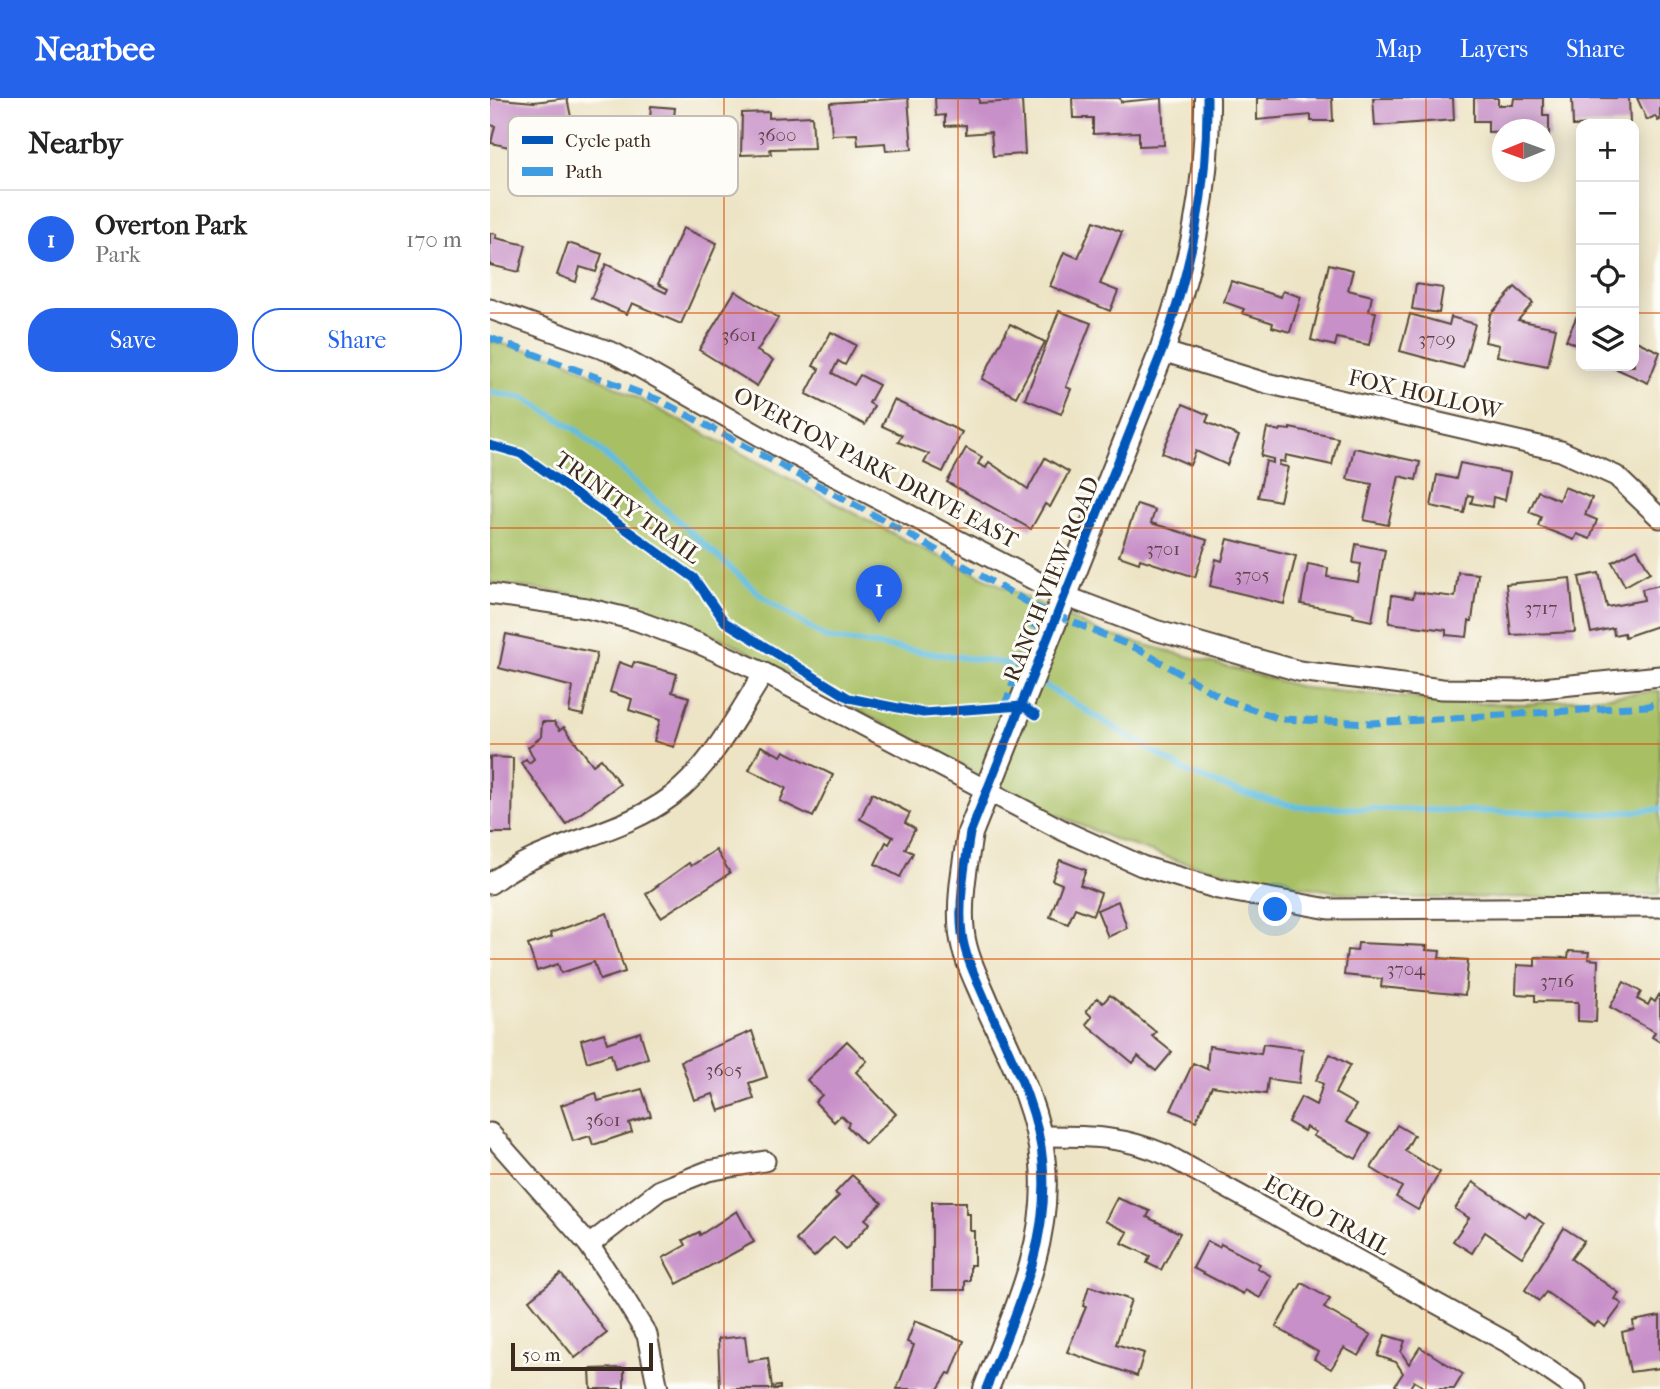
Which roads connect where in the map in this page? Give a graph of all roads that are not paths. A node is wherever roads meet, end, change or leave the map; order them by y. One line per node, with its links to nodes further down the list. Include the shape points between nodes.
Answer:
1 (1207, 98): 3 (street, RANCH VIEW ROAD, via 1199,225)
2 (490, 309): 6 (street, OVERTON PARK DRIVE EAST, via 614,353 781,448)
3 (1162, 351): 4 (street, FOX HOLLOW, via 1286,388 1561,451 1616,476); 6 (street, RANCH VIEW ROAD)
4 (1660, 518)
5 (490, 594): 7 (street, via 635,620)
6 (1065, 596): 8 (street, OVERTON PARK DRIVE EAST, via 1208,646 1327,675 1482,690 1618,683); 9 (street, RANCH VIEW ROAD)
7 (764, 673): 9 (street); 10 (street, via 711,755 672,796 641,814 530,860)
8 (1660, 676)
9 (985, 791): 11 (street, via 1142,866 1260,899 1329,909); 13 (street, RANCH VIEW ROAD, via 970,833 962,934 973,971 1025,1088)
10 (490, 884)
11 (1660, 907)
12 (490, 1133): 15 (street)
13 (1038, 1136): 17 (street, RANCH VIEW ROAD, via 1043,1164 1039,1236 1029,1280); 18 (street, ECHO TRAIL, via 1107,1136 1136,1141 1167,1155 1512,1345)
14 (765, 1161): 15 (street, via 708,1171 660,1190)
15 (589, 1245): 16 (street, via 647,1335)
16 (658, 1389)
17 (986, 1389)
18 (1576, 1389)

